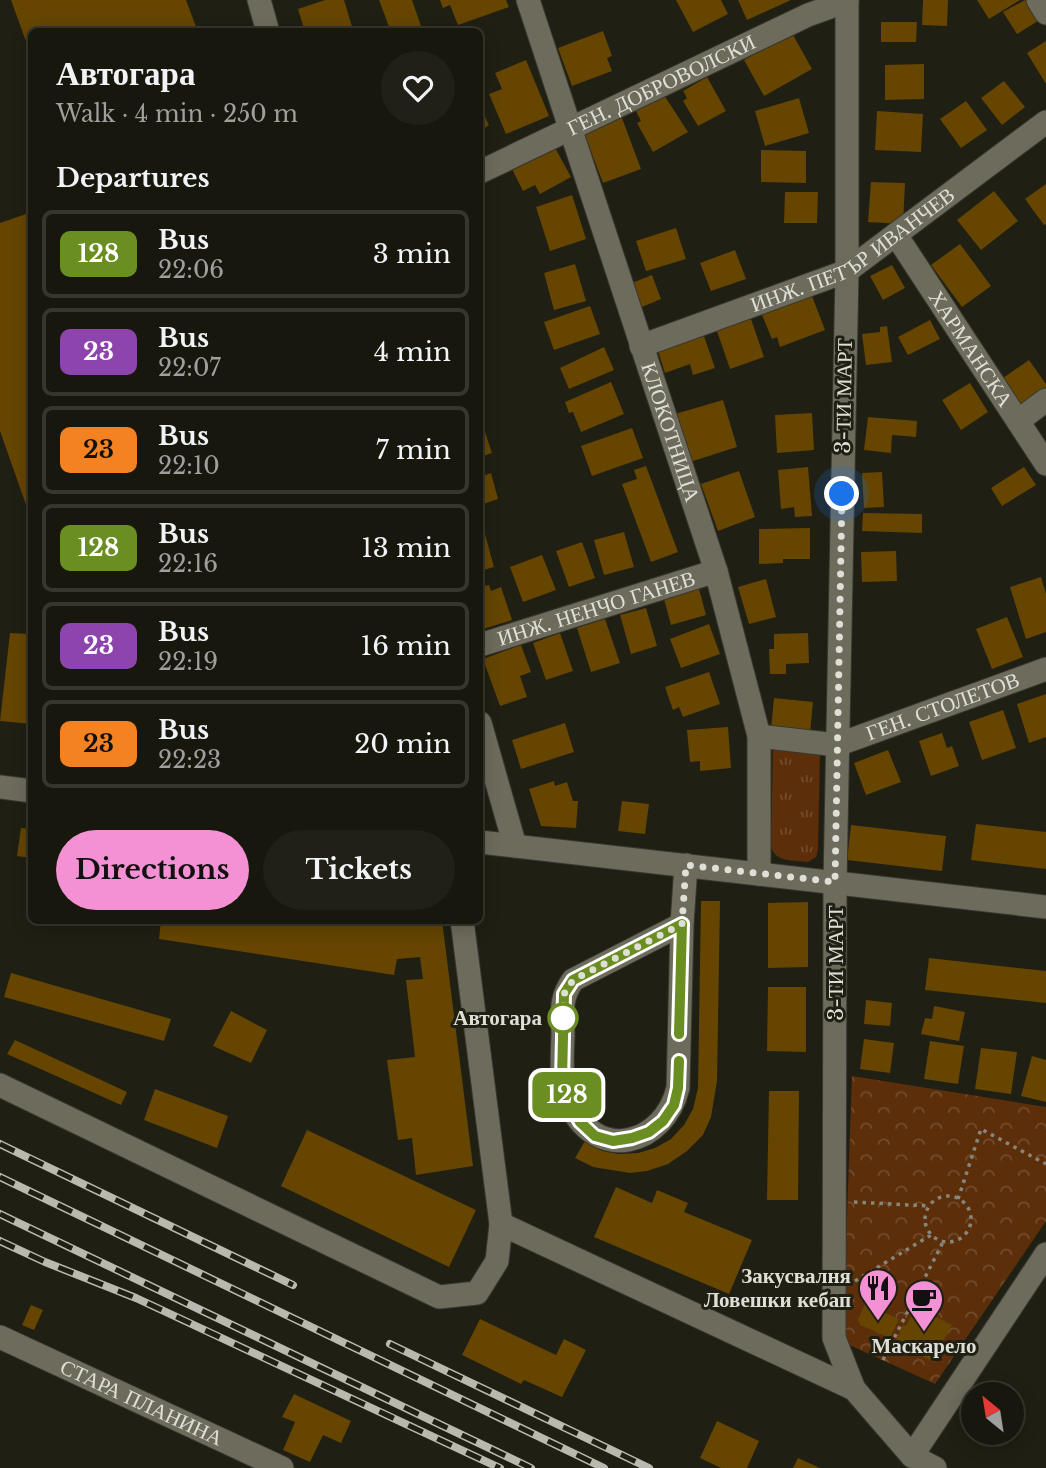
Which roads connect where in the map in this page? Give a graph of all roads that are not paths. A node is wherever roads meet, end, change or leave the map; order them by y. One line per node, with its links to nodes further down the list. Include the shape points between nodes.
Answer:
1 (259, 0): 7 (street)
2 (528, 0): 9 (street, КЛОКОТНИЦА)
3 (1038, 0): 6 (street)
4 (847, 1): 5 (street, ГЕН. ДОБРОВОЛСКИ); 12 (street, 3-ТИ МАРТ)
5 (806, 7): 9 (street, ГЕН. ДОБРОВОЛСКИ)
6 (1046, 13)
7 (267, 28)
8 (1046, 122): 11 (street, ИНЖ. ПЕТЪР ИВАНЧЕВ)
9 (572, 130): 10 (street, ГЕН. ДОБРОВОЛСКИ); 13 (street, КЛОКОТНИЦА)
10 (483, 171)
11 (896, 235): 12 (street, ИНЖ. ПЕТЪР ИВАНЧЕВ); 15 (street, ХАРМАНСКА)
12 (847, 271): 13 (street, ИНЖ. ПЕТЪР ИВАНЧЕВ); 22 (street, 3-ТИ МАРТ)
13 (641, 346): 17 (street, КЛОКОТНИЦА)
14 (1046, 400): 15 (street)
15 (1018, 421): 16 (street, ХАРМАНСКА)
16 (1046, 464)
17 (716, 571): 18 (street, ИНЖ. НЕНЧО ГАНЕВ); 21 (street, КЛОКОТНИЦА)
18 (483, 644)
19 (1046, 669): 22 (street, ГЕН. СТОЛЕТОВ)
20 (483, 734): 26 (street)
21 (759, 736): 22 (street); 28 (street, КЛОКОТНИЦА)
22 (837, 745): 29 (street, 3-ТИ МАРТ)
23 (0, 787): 24 (street)
24 (28, 790)
25 (483, 842): 26 (street)
26 (515, 846): 27 (street)
27 (686, 865): 28 (street); 32 (street)
28 (759, 874): 29 (street)
29 (835, 882): 30 (street); 37 (street, 3-ТИ МАРТ, via 834,1338)
30 (1046, 907)
31 (463, 924): 34 (street)
32 (682, 924): 32 (street, via 674,1105 649,1132 613,1141 595,1136 580,1122 562,1080 564,994 573,980)
33 (0, 1085): 34 (street, via 439,1297 477,1293 497,1261)
34 (501, 1224): 37 (street)
35 (1046, 1254): 38 (street)
36 (0, 1337): 39 (street, СТАРА ПЛАНИНА)
37 (854, 1389): 38 (street)
38 (912, 1456): 40 (street)
39 (282, 1468)
40 (935, 1468)

